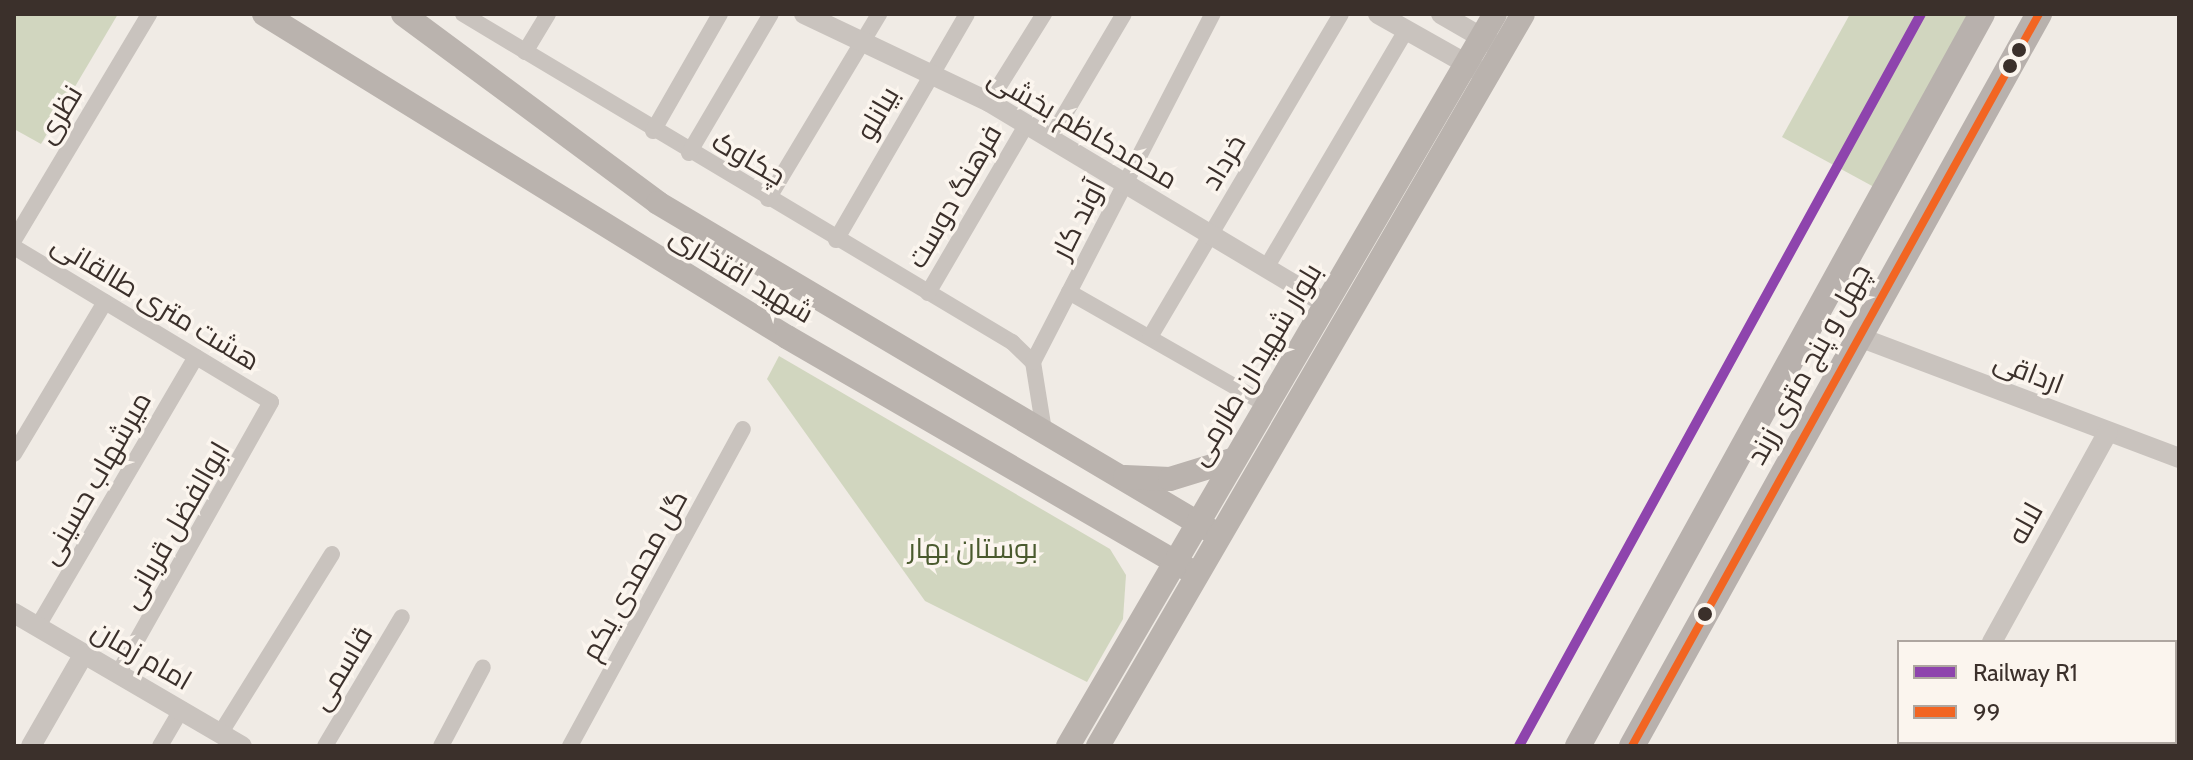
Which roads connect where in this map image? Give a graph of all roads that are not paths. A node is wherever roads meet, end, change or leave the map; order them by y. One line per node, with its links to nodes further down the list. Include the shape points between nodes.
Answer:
1 (149, 14): 35 (street, نظری)
2 (264, 14): 59 (main road, شهید افتخاری, via 787,337)
3 (403, 14): 50 (main road, شهید افتخاری, via 658,203)
4 (463, 14): 24 (street, چکاوک)
5 (548, 14): 24 (street)
6 (720, 14): 29 (street)
7 (771, 14): 31 (street)
8 (804, 14): 23 (street, محمدکاظم بخشی)
9 (879, 14): 23 (street)
10 (967, 14): 26 (street, بیانلو)
11 (1044, 14): 27 (street)
12 (1124, 14): 30 (street)
13 (1213, 14): 32 (street, آوند کار)
14 (1341, 14): 34 (street, خرداد)
15 (1378, 14): 21 (street)
16 (1441, 14): 22 (street)
17 (1495, 14): 22 (main road, بلوار شهیدان طارمی)
18 (1523, 14): 22 (main road, بلوار شهیدان طارمی)
19 (1982, 14): 78 (main road, چهل و پنج متری زرند)
20 (2039, 14): 44 (main road, چهل و پنج متری زرند)
21 (1406, 30): 25 (street); 38 (street)
22 (1492, 43): 25 (main road, بلوار شهیدان طارمی)
23 (860, 44): 26 (street, محمدکاظم بخشی); 33 (street)
24 (525, 52): 29 (street, چکاوک)
25 (1476, 69): 42 (main road, بلوار شهیدان طارمی); 57 (main road, بلوار شهیدان طارمی)
26 (928, 77): 27 (street, محمدکاظم بخشی); 36 (street, بیانلو)
27 (989, 102): 28 (street, محمدکاظم بخشی)
28 (1026, 125): 30 (street, محمدکاظم بخشی); 40 (street, فرهنگ دوست)
29 (653, 131): 31 (street, چکاوک)
30 (1050, 139): 32 (street, محمدکاظم بخشی)
31 (689, 153): 33 (street, چکاوک)
32 (1126, 182): 34 (street, محمدکاظم بخشی); 39 (street, آوند کار)
33 (768, 199): 36 (street, چکاوک)
34 (1211, 235): 38 (street, محمدکاظم بخشی); 43 (street, خرداد)
35 (14, 240)
36 (836, 240): 40 (street, چکاوک)
37 (14, 247): 41 (street, هشت متری طالقانی)
38 (1266, 268): 42 (street, محمدکاظم بخشی)
39 (1069, 292): 43 (street); 46 (street, آوند کار)
40 (928, 293): 46 (street, چکاوک, via 1012,342)
41 (105, 302): 45 (street, هشت متری طالقانی); 52 (street)
42 (1326, 304): 48 (main road, بلوار شهیدان طارمی)
43 (1150, 337): 48 (street)
44 (1859, 337): 51 (street, ارداقی); 79 (main road, چهل و پنج متری زرند)
45 (196, 357): 47 (street, هشت متری طالقانی); 63 (street, میرشهاب حسینی)
46 (1033, 362): 50 (street)
47 (271, 402): 67 (street, ابوالفضل قربانی)
48 (1265, 404): 54 (main road, بلوار شهیدان طارمی)
49 (743, 429): 75 (street, گل محمدی یکم)
50 (1044, 431): 55 (main road, شهید افتخاری)
51 (2108, 432): 53 (street, ارداقی); 64 (street, لاله)
52 (14, 454)
53 (2179, 458)
54 (1235, 459): 55 (main road, via 1170,479); 56 (main road, بلوار شهیدان طارمی)
55 (1119, 476): 56 (main road, شهید افتخاری)
56 (1195, 523): 57 (main road, شهید افتخاری); 59 (main road, بلوار شهیدان طارمی)
57 (1218, 535): 60 (main road, بلوار شهیدان طارمی)
58 (332, 554): 69 (street)
59 (1174, 559): 60 (main road, شهید افتخاری); 76 (main road, بلوار شهیدان طارمی)
60 (1196, 574): 77 (main road, بلوار شهیدان طارمی)
61 (14, 613): 63 (street, امام زمان)
62 (402, 617): 73 (street, قاسمی)
63 (38, 626): 65 (street, امام زمان)
64 (1993, 640)
65 (84, 654): 67 (street, امام زمان); 70 (street)
66 (483, 667): 74 (street)
67 (118, 674): 68 (street, امام زمان)
68 (181, 710): 69 (street, امام زمان); 71 (street)
69 (220, 734): 72 (street, امام زمان)
70 (31, 746)
71 (160, 746)
72 (242, 746)
73 (325, 746)
74 (441, 746)
75 (570, 746)
76 (1068, 746)
77 (1098, 746)
78 (1578, 746)
79 (1632, 746)

